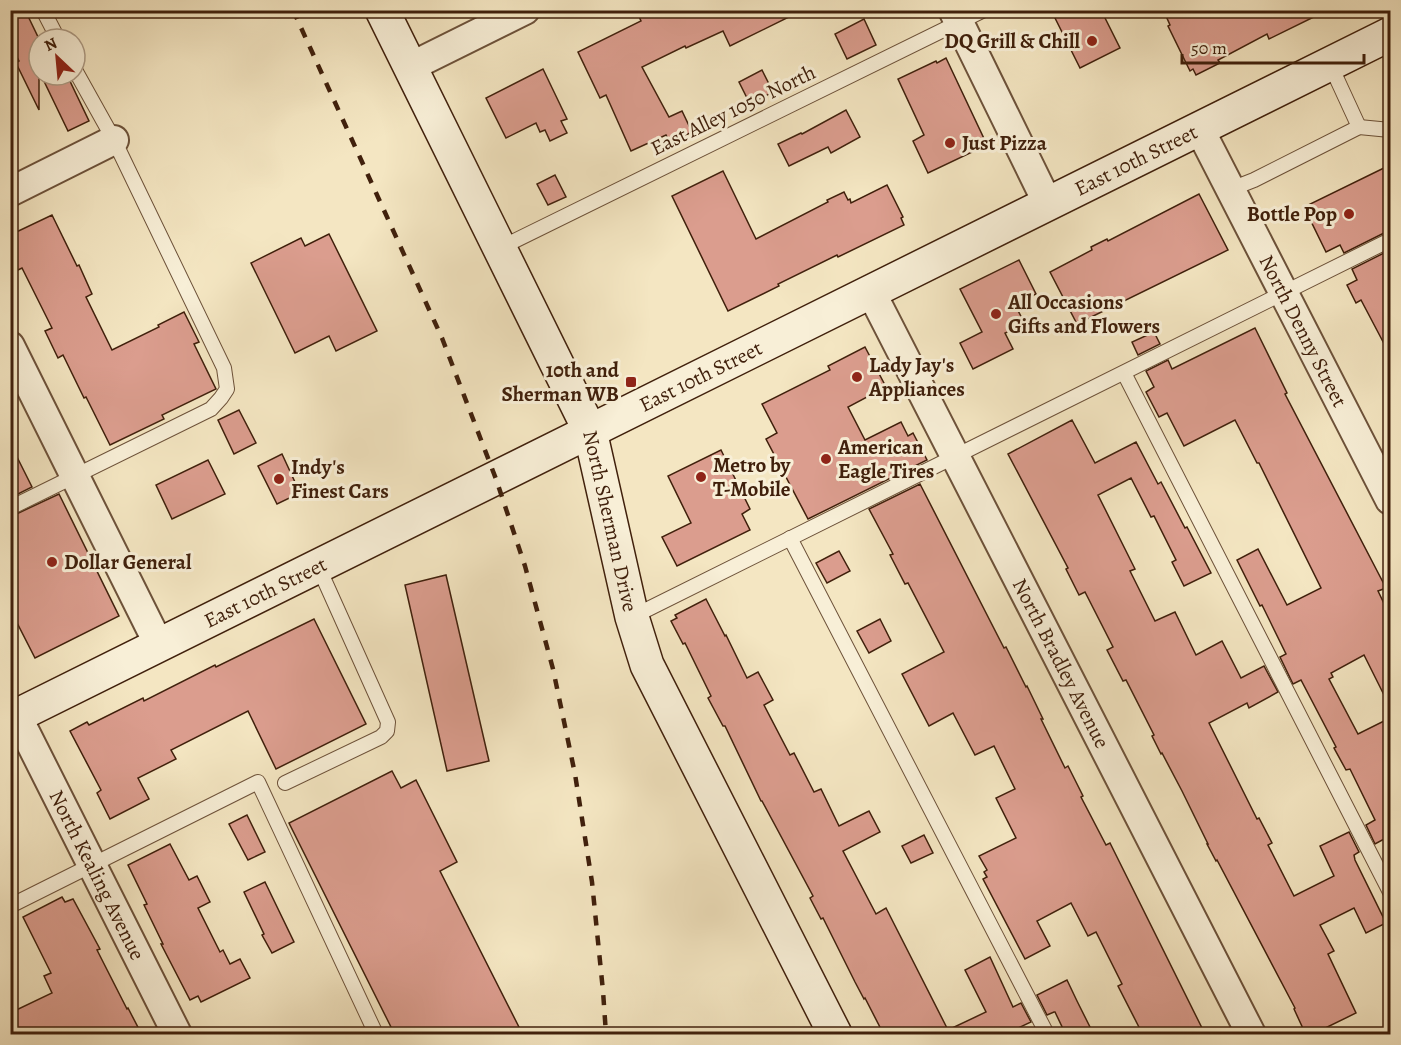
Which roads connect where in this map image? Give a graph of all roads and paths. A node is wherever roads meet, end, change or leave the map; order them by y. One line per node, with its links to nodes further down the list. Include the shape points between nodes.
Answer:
1 (43, 10): 5 (lane)
2 (382, 10): 8 (main road, North Sherman Drive)
3 (525, 10): 8 (street)
4 (966, 14): 16 (street); 18 (lane, East Alley 1050 North)
5 (52, 27)
6 (1390, 33): 7 (main road, East 10th Street)
7 (1330, 64): 10 (lane); 11 (main road, East 10th Street)
8 (410, 68): 18 (main road, North Sherman Drive)
9 (84, 87): 13 (lane)
10 (1359, 127): 12 (lane); 14 (lane)
11 (1199, 129): 14 (street, North Denny Street); 16 (main road, East 10th Street)
12 (1390, 130)
13 (114, 140): 15 (street); 25 (lane, via 224,368 226,389 211,409)
14 (1231, 189): 20 (street, North Denny Street)
15 (10, 192)
16 (1048, 204): 19 (main road, East 10th Street)
17 (1390, 240): 20 (lane)
18 (500, 248): 23 (main road, North Sherman Drive)
19 (872, 292): 23 (main road, East 10th Street); 24 (street, North Bradley Avenue)
20 (1284, 293): 22 (lane); 26 (street, North Denny Street)
21 (10, 346): 25 (street)
22 (1124, 373): 24 (lane); 35 (lane)
23 (590, 431): 29 (main road, East 10th Street); 30 (main road, North Sherman Drive)
24 (955, 456): 28 (lane); 41 (street, North Bradley Avenue)
25 (75, 476): 27 (lane); 31 (street)
26 (1390, 500)
27 (10, 508)
28 (790, 538): 30 (lane); 40 (lane)
29 (318, 566): 31 (main road, East 10th Street); 33 (lane, via 388,722 387,731)
30 (632, 617): 39 (main road, North Sherman Drive, via 647,665)
31 (159, 645): 32 (main road, East 10th Street)
32 (14, 717): 34 (street, North Kealing Avenue)
33 (285, 783)
34 (92, 865): 36 (lane); 37 (street, North Kealing Avenue); 38 (lane, via 258,782)
35 (1390, 892)
36 (10, 906)
37 (177, 1035)
38 (376, 1035)
39 (836, 1035)
40 (1047, 1035)
41 (1251, 1035)

